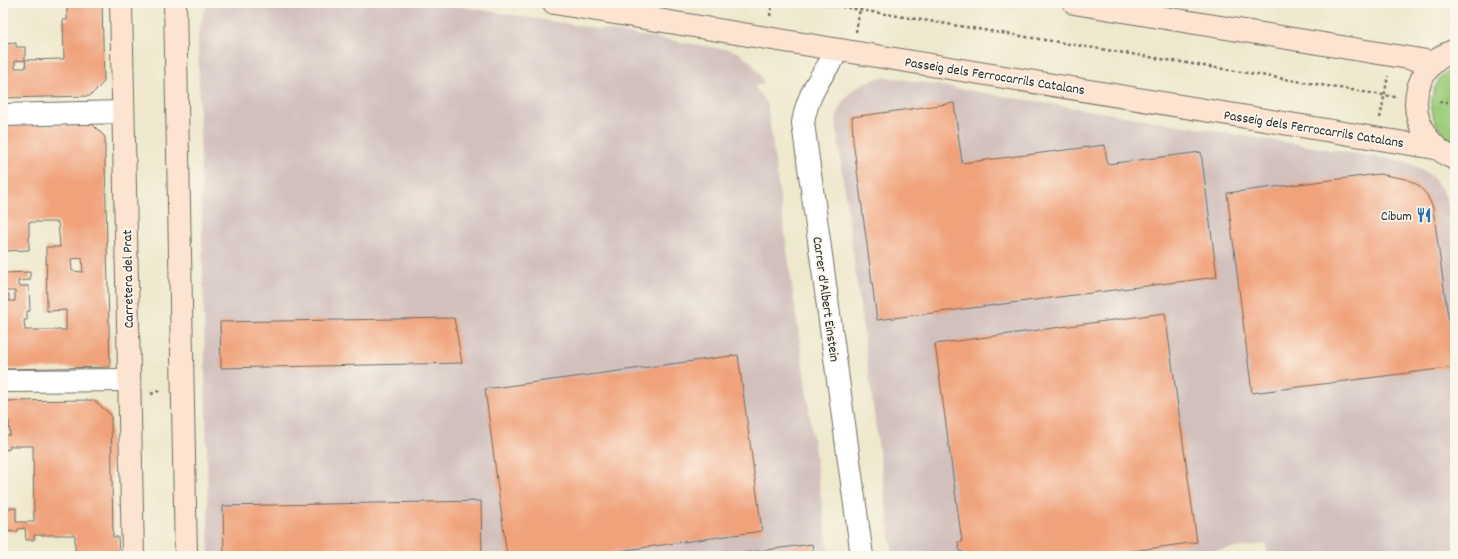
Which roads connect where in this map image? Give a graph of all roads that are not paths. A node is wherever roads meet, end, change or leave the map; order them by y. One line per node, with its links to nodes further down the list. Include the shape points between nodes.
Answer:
1 (121, 3): 8 (street, Carretera del Prat)
2 (175, 3): 15 (street)
3 (554, 3): 5 (street, Passeig dels Ferrocarrils Catalans)
4 (1074, 3): 7 (street)
5 (839, 50): 10 (street, Passeig dels Ferrocarrils Catalans); 16 (street, Carrer d'Albert Einstein, via 816,83 803,123)
6 (1455, 50): 7 (street)
7 (1433, 62): 10 (street, via 1422,79 1416,100 1418,119 1427,139)
8 (124, 112): 9 (street); 12 (street, Carretera del Prat)
9 (3, 115)
10 (1436, 148): 11 (street)
11 (1455, 158)
12 (129, 380): 13 (street); 14 (street, Carretera del Prat)
13 (3, 381)
14 (133, 556)
15 (186, 556)
16 (862, 556)

